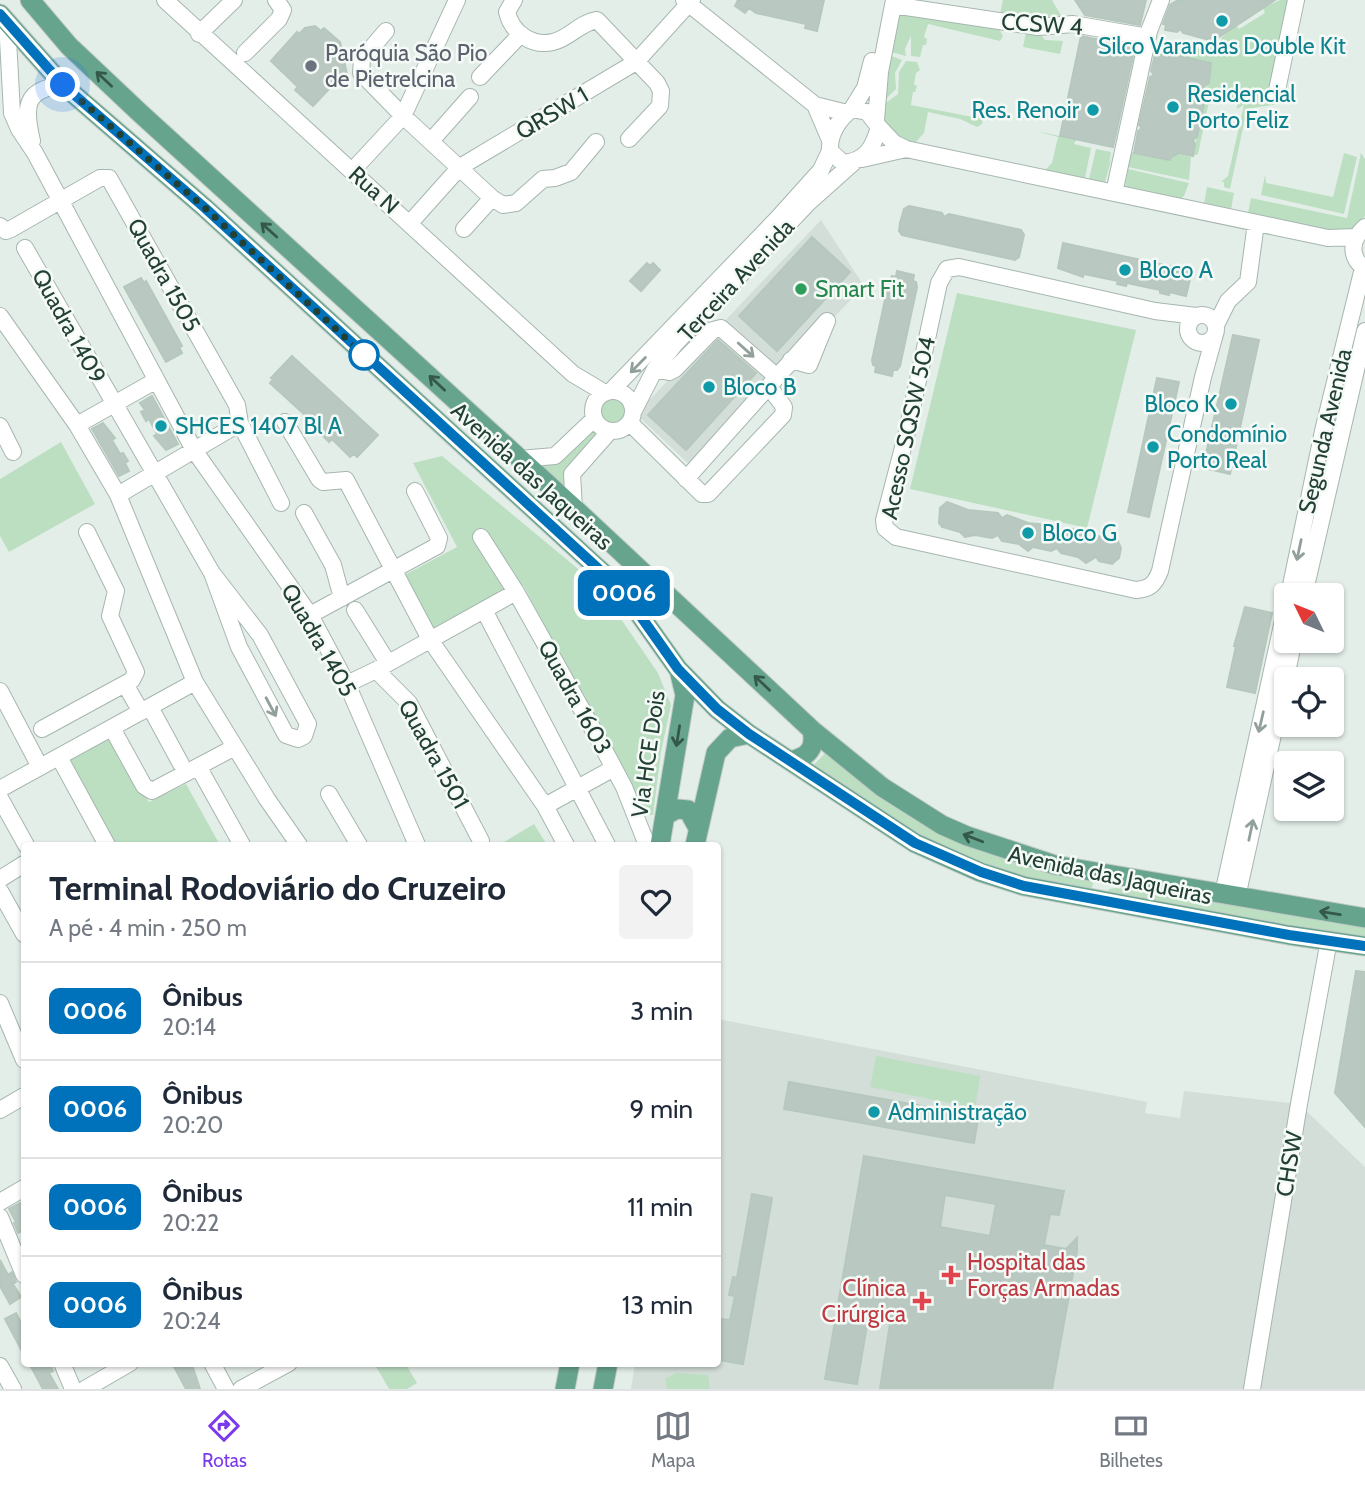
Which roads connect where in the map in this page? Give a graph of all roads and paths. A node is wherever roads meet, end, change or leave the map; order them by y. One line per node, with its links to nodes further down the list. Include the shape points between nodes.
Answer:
1 (30, 0): 24 (main road, Avenida das Jaqueiras, one-way to 1, via 69,46)
2 (165, 0): 13 (street, Rua N)
3 (234, 0): 13 (street)
4 (276, 0): 16 (street, via 283,10 279,19)
5 (457, 0): 25 (street)
6 (514, 0): 14 (street, via 507,12)
7 (1161, 0): 15 (street)
8 (1296, 0): 20 (street)
9 (688, 1): 17 (street, QRSW 1); 22 (street)
10 (891, 2): 15 (street, CCSW 4, via 1038,27 1073,24); 23 (street, via 871,70); 26 (street)
11 (3, 18): 19 (main road, Avenida das Jaqueiras); 33 (street, via 12,113)
12 (386, 31): 25 (street, via 362,59 360,73)
13 (199, 34): 36 (street, Rua N)
14 (520, 35): 17 (street, via 539,43 555,42 584,22 597,20); 18 (street)
15 (1148, 37): 38 (street)
16 (245, 53)
17 (636, 62): 28 (street, via 657,83 662,99); 35 (street, QRSW 1)
18 (480, 77)
19 (63, 85): 27 (main road, Avenida das Jaqueiras); 33 (street, via 47,87 30,99 27,121)
20 (1276, 95)
21 (470, 97): 29 (street)
22 (815, 104): 23 (street); 31 (street)
23 (849, 111): 26 (street, via 867,112); 31 (street, via 834,128)
24 (140, 113): 27 (main road, via 124,117); 37 (main road, Avenida das Jaqueiras)
25 (403, 116): 29 (street); 36 (street)
26 (877, 124): 32 (street); 34 (street, via 870,151)
27 (116, 133): 39 (main road, Avenida das Jaqueiras)
28 (629, 139)
29 (431, 141): 35 (street)
30 (596, 142): 40 (street, via 571,172 542,179 516,202 503,205)
31 (830, 146): 34 (street, via 843,163); 63 (street, Terceira Avenida, one-way to 63, via 821,170 804,190)
32 (906, 149): 34 (street); 38 (street)
33 (35, 153): 41 (street)
34 (858, 160): 58 (street, Terceira Avenida, via 808,203)
35 (460, 167): 40 (street); 42 (street, QRSW 1)
36 (352, 170): 42 (street, Rua N)
37 (208, 174): 39 (main road, via 202,189); 74 (main road, Avenida das Jaqueiras, one-way to 37)
38 (1114, 193): 43 (street)
39 (190, 194): 90 (main road, Avenida das Jaqueiras)
40 (492, 198): 45 (street)
41 (59, 201): 44 (street, Quadra 1505, via 11,229); 60 (street); 68 (street, Quadra 1505, via 100,178 111,180 237,405)
42 (410, 223): 61 (street, Rua N)
43 (1256, 223): 47 (street); 49 (street, Acesso SQSW 504)
44 (0, 226)
45 (464, 229)
46 (1360, 232): 47 (street); 50 (street, Segunda Avenida, via 1353,243)
47 (1328, 238): 50 (street)
48 (25, 248): 64 (street, Quadra 1409)
49 (1251, 261): 52 (street, Acesso SQSW 504, via 1240,283); 54 (street, Acesso SQSW 504, via 1248,282 1228,301)
50 (1361, 265): 86 (street, Segunda Avenida, one-way to 86)
51 (1161, 311): 52 (street, Acesso SQSW 504); 56 (street, Acesso SQSW 504); 59 (street, Acesso SQSW 504, via 959,267 945,270 885,528 896,537 1144,590 1156,582 1160,571)
52 (1200, 315): 54 (street, via 1211,318); 56 (street, via 1191,321)
53 (0, 316): 69 (street, Quadra 1409)
54 (1216, 330): 56 (street, via 1205,343); 59 (street, Acesso SQSW 504)
55 (1365, 331): 87 (street, Segunda Avenida)
56 (1190, 335): 59 (street, Acesso SQSW 504, via 1202,355)
57 (791, 360): 62 (street)
58 (655, 369): 62 (street, one-way to 62, via 675,369 713,330 721,328); 66 (street, Terceira Avenida)
59 (1203, 377)
60 (155, 381): 64 (street, Quadra 1409); 72 (street, Quadra 1405)
61 (582, 382): 63 (street, Rua N); 65 (street, Rua N)
62 (773, 383): 76 (street); 76 (street, via 785,407 783,415 710,492 702,494)
63 (608, 392): 65 (street); 66 (street, via 628,397)
64 (114, 404): 69 (street, Quadra 1409); 75 (street)
65 (594, 413): 71 (street, via 597,425); 74 (street, via 555,456)
66 (632, 416): 71 (street, via 621,431); 76 (street)
67 (285, 422): 84 (street, via 323,482 346,480)
68 (240, 423): 72 (street); 79 (street, Quadra 1505)
69 (77, 425): 78 (street)
70 (0, 426): 73 (street)
71 (609, 432): 80 (street, via 572,474)
72 (194, 450): 75 (street); 94 (street, Quadra 1405)
73 (13, 452)
74 (519, 459): 80 (main road, Avenida das Jaqueiras)
75 (155, 473): 78 (street); 85 (street)
76 (686, 478)
77 (415, 491): 84 (street, via 439,544)
78 (118, 495): 100 (street)
79 (281, 503)
80 (574, 508): 88 (main road, Avenida das Jaqueiras)
81 (304, 513): 91 (street, via 333,565)
82 (87, 532): 101 (street, via 116,591 110,616 136,672)
83 (481, 537): 89 (street, Quadra 1603)
84 (393, 571): 91 (street); 95 (street)
85 (212, 573): 85 (street, one-way to 85, via 239,647 286,735 304,736 308,724 260,635)
86 (1291, 583)
87 (1307, 583)
88 (654, 585): 90 (main road, via 636,584); 107 (main road, Avenida das Jaqueiras, one-way to 88)
89 (516, 592): 93 (street); 115 (street, Quadra 1603)
90 (627, 597): 99 (main road, Avenida das Jaqueiras)
91 (342, 598): 94 (street)
92 (355, 610): 98 (street, Quadra 1501)
93 (484, 610): 95 (street); 116 (street, Quadra 1603)
94 (310, 615): 102 (street, Quadra 1405)
95 (430, 640): 98 (street); 120 (street)
96 (1277, 653): 139 (street, one-way to 139)
97 (1291, 653): 139 (street, one-way to 97)
98 (382, 667): 102 (street); 130 (street, Quadra 1501, via 409,703)
99 (678, 669): 108 (main road, Avenida das Jaqueiras); 121 (main road, Via HCE Dois, one-way to 121, via 685,695)
100 (195, 682): 104 (street); 109 (street)
101 (125, 684): 104 (street); 106 (street)
102 (347, 684): 129 (street, Quadra 1405)
103 (0, 691): 113 (street)
104 (146, 710): 105 (street); 112 (street)
105 (111, 728): 110 (street); 114 (street, via 149,790)
106 (42, 729)
107 (812, 730): 111 (main road, via 810,751); 136 (main road, Avenida das Jaqueiras, one-way to 107, via 1016,853 942,825 874,781)
108 (749, 734): 111 (main road, Avenida das Jaqueiras); 123 (main road, via 730,737 716,753)
109 (234, 747): 114 (street); 127 (street)
110 (59, 757): 113 (street); 125 (street)
111 (790, 761): 140 (main road, Avenida das Jaqueiras, via 915,843 1024,886)
112 (181, 764)
113 (40, 767): 117 (street)
114 (199, 768): 126 (street)
115 (614, 768): 116 (street, Quadra 1603); 122 (street)
116 (579, 787): 120 (street, Quadra 1603); 132 (street)
117 (0, 789)
118 (329, 794): 128 (street)
119 (0, 798): 124 (street)
120 (545, 806): 131 (street)
121 (666, 815): 122 (street, via 651,821); 123 (main road, via 688,810); 134 (main road, Via HCE Dois)
122 (636, 816): 133 (street)
123 (696, 837)
124 (24, 842)
125 (105, 842)
126 (241, 842)
127 (297, 842)
128 (357, 842)
129 (416, 842)
130 (481, 842)
131 (564, 842)
132 (606, 842)
133 (647, 842)
134 (661, 842)
135 (21, 866): 137 (street)
136 (1110, 876): 139 (main road, Avenida das Jaqueiras); 140 (main road, via 1100,888)
137 (0, 879)
138 (0, 891): 142 (street)
139 (1230, 896): 141 (main road, Avenida das Jaqueiras, one-way to 139)
140 (1101, 901): 143 (main road, Avenida das Jaqueiras)
141 (1365, 918)
142 (21, 929)
143 (1329, 940): 144 (main road, Avenida das Jaqueiras); 167 (street, CHSW)
144 (1365, 946)
145 (0, 1003): 146 (street)
146 (21, 1053)
147 (21, 1098): 148 (street)
148 (0, 1110)
149 (21, 1190): 150 (street)
150 (0, 1202)
151 (0, 1217): 152 (street)
152 (21, 1268)
153 (0, 1366): 161 (street)
154 (64, 1367): 162 (street)
155 (123, 1367): 163 (street)
156 (214, 1367): 164 (street)
157 (569, 1367): 165 (main road)
158 (607, 1367): 166 (main road)
159 (268, 1368): 160 (street)
160 (252, 1386)
161 (13, 1389)
162 (73, 1389)
163 (85, 1389)
164 (226, 1389)
165 (565, 1389)
166 (603, 1389)
167 (1252, 1389)

